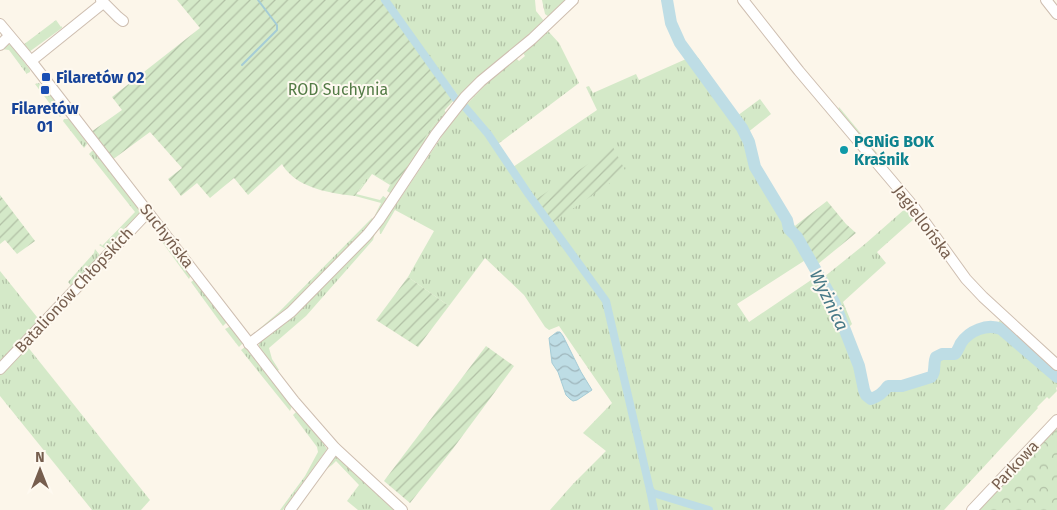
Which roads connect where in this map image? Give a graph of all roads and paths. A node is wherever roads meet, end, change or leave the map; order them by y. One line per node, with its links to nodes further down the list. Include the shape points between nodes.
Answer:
1 (573, 0): 12 (street, via 473,89 436,134 367,235 291,312)
2 (743, 0): 13 (street, Jagiellońska, via 914,207 966,279)
3 (1046, 0): 5 (street)
4 (102, 2): 6 (street); 10 (street)
5 (1057, 14)
6 (123, 21)
7 (0, 24): 8 (street, Suchyńska)
8 (9, 36): 9 (street); 10 (street, Suchyńska)
9 (0, 45)
10 (31, 61): 11 (street, Suchyńska)
11 (148, 212): 12 (street, Suchyńska); 14 (street, Batalionów Chłopskich)
12 (249, 344): 16 (street, Suchyńska)
13 (1057, 364)
14 (0, 369)
15 (1057, 420): 19 (street, Parkowa)
16 (335, 448): 17 (street); 18 (street, Suchyńska)
17 (290, 510)
18 (402, 510)
19 (972, 510)

